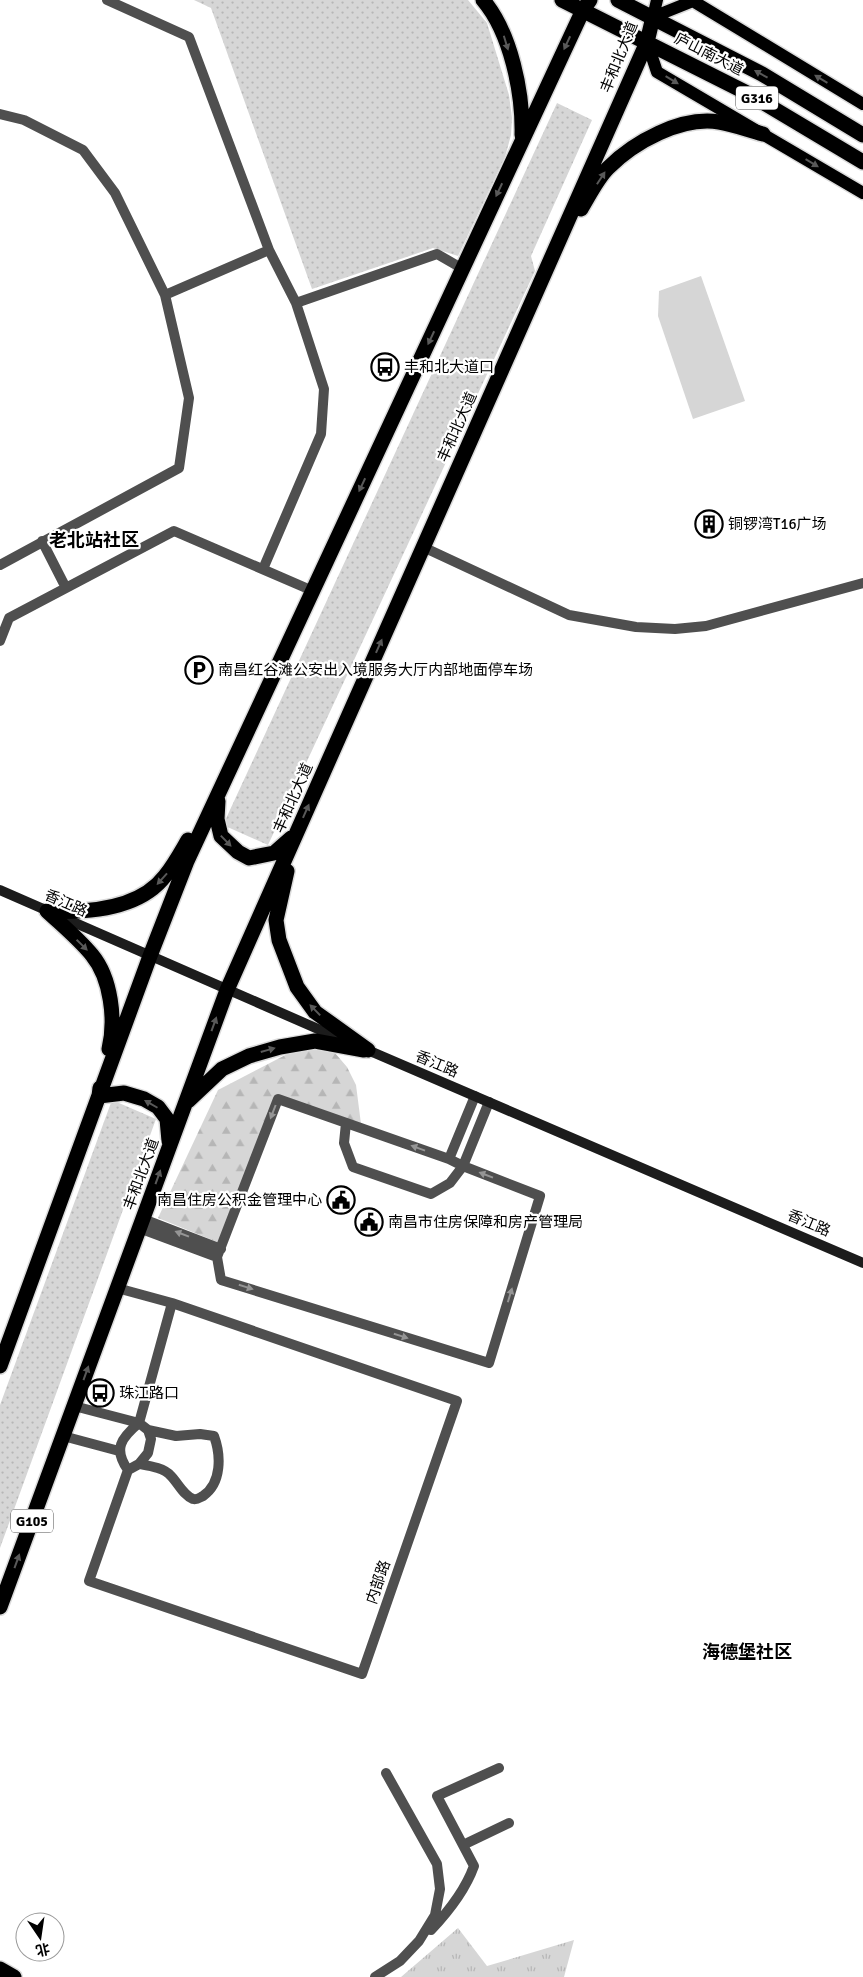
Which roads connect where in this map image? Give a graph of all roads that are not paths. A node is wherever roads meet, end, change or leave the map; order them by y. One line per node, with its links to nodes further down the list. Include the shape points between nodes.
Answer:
1 (108, 0): 17 (street, via 189,37)
2 (483, 0): 13 (highway, one-way to 13, via 504,34 513,66 520,98)
3 (562, 0): 6 (highway, 庐山南大道)
4 (618, 0): 7 (highway, 庐山南大道)
5 (657, 0): 7 (main road)
6 (586, 5): 8 (highway, 庐山南大道); 13 (highway, one-way to 13)
7 (653, 17): 8 (highway, 丰和北大道 / G105); 9 (main road, one-way to 7, via 693,1); 12 (highway, 庐山南大道 / G316, one-way to 7, via 762,74)
8 (647, 42): 11 (main road, one-way to 11, via 657,72); 14 (highway, 庐山南大道 / G316, via 749,94); 16 (highway, 丰和北大道 / G105)
9 (863, 104)
10 (0, 114): 19 (street, via 24,120 83,150 116,193)
11 (763, 134): 15 (main road, one-way to 15); 16 (highway, one-way to 11, via 607,169 630,149 659,132 691,122 718,122)
12 (863, 134)
13 (522, 141): 18 (highway, one-way to 18)
14 (863, 162)
15 (863, 193)
16 (555, 248): 22 (highway, 丰和北大道 / G105)
17 (270, 250): 19 (street); 20 (street)
18 (463, 269): 20 (street, via 437,254); 27 (highway, one-way to 27)
19 (164, 295): 21 (street, via 189,398 179,468)
20 (296, 302): 24 (street, via 324,389 321,434)
21 (42, 541): 23 (street); 26 (street)
22 (423, 547): 25 (street, via 569,615 636,627 675,629 706,626); 30 (highway, 丰和北大道 / G105, one-way to 22)
23 (0, 565)
24 (263, 570): 26 (street, via 174,531); 27 (street)
25 (863, 583)
26 (66, 588): 28 (street, via 9,618)
27 (313, 591): 29 (highway)
28 (0, 641)
29 (218, 795): 30 (highway, one-way to 30, via 217,819 221,836 250,858 274,853); 32 (highway, one-way to 32, via 165,877 150,891 124,903 99,909); 33 (highway, via 187,861)
30 (296, 833): 34 (highway, 丰和北大道 / G105); 35 (highway, one-way to 30, via 315,1012 297,987 279,940 276,920)
31 (0, 890): 32 (main road, 香江路)
32 (47, 911): 33 (main road, 香江路); 36 (highway, one-way to 36, via 93,955 105,978 110,998 112,1036)
33 (150, 956): 34 (main road, 香江路); 36 (highway)
34 (227, 990): 35 (main road, 香江路); 39 (highway, 丰和北大道 / G105, one-way to 34)
35 (368, 1050): 37 (main road, 香江路); 39 (highway, one-way to 35, via 222,1069 249,1056 315,1041)
36 (99, 1096): 41 (highway, one-way to 36, via 167,1119 158,1108 124,1093); 49 (highway)
37 (475, 1096): 38 (main road, 香江路); 42 (street)
38 (489, 1102): 43 (street); 46 (main road, 香江路)
39 (185, 1104): 41 (highway, 丰和北大道 / G105)
40 (346, 1123): 42 (street, one-way to 40); 43 (street, via 344,1144 353,1167 431,1194 450,1183); 45 (street, one-way to 45, via 278,1099)
41 (170, 1145): 44 (highway, 丰和北大道 / G105, one-way to 41)
42 (449, 1159): 43 (street)
43 (463, 1166): 45 (street, one-way to 43, via 221,1280 489,1363 540,1196)
44 (141, 1224): 45 (street, one-way to 44); 47 (highway, 丰和北大道 / G105)
45 (219, 1253)
46 (863, 1263)
47 (117, 1288): 48 (street, 内部路); 50 (highway, 丰和北大道 / G105, one-way to 47)
48 (172, 1303): 51 (street); 56 (street, 内部路, via 457,1401 362,1674 89,1581)
49 (0, 1366)
50 (74, 1406): 51 (street); 53 (highway, 丰和北大道 / G105)
51 (139, 1423): 52 (street); 54 (street, via 124,1436)
52 (148, 1430): 55 (street, via 150,1446); 55 (street, via 176,1436 214,1436 219,1455 216,1480 209,1492 194,1499 170,1474)
53 (63, 1436): 54 (street); 57 (highway, 丰和北大道 / G105, one-way to 53)
54 (119, 1451): 56 (street)
55 (139, 1464): 56 (street)
56 (128, 1470)
57 (0, 1607)
58 (499, 1768): 61 (street, via 437,1796)
59 (386, 1773): 62 (street, via 438,1864 440,1889 435,1915)
60 (509, 1823): 61 (street)
61 (463, 1845): 62 (street, via 474,1866 468,1882 447,1913)
62 (419, 1941): 67 (street, via 400,1961)
63 (0, 1969): 66 (highway)
64 (0, 1974): 65 (main road)
65 (7, 1977)
66 (14, 1977)
67 (375, 1977)

